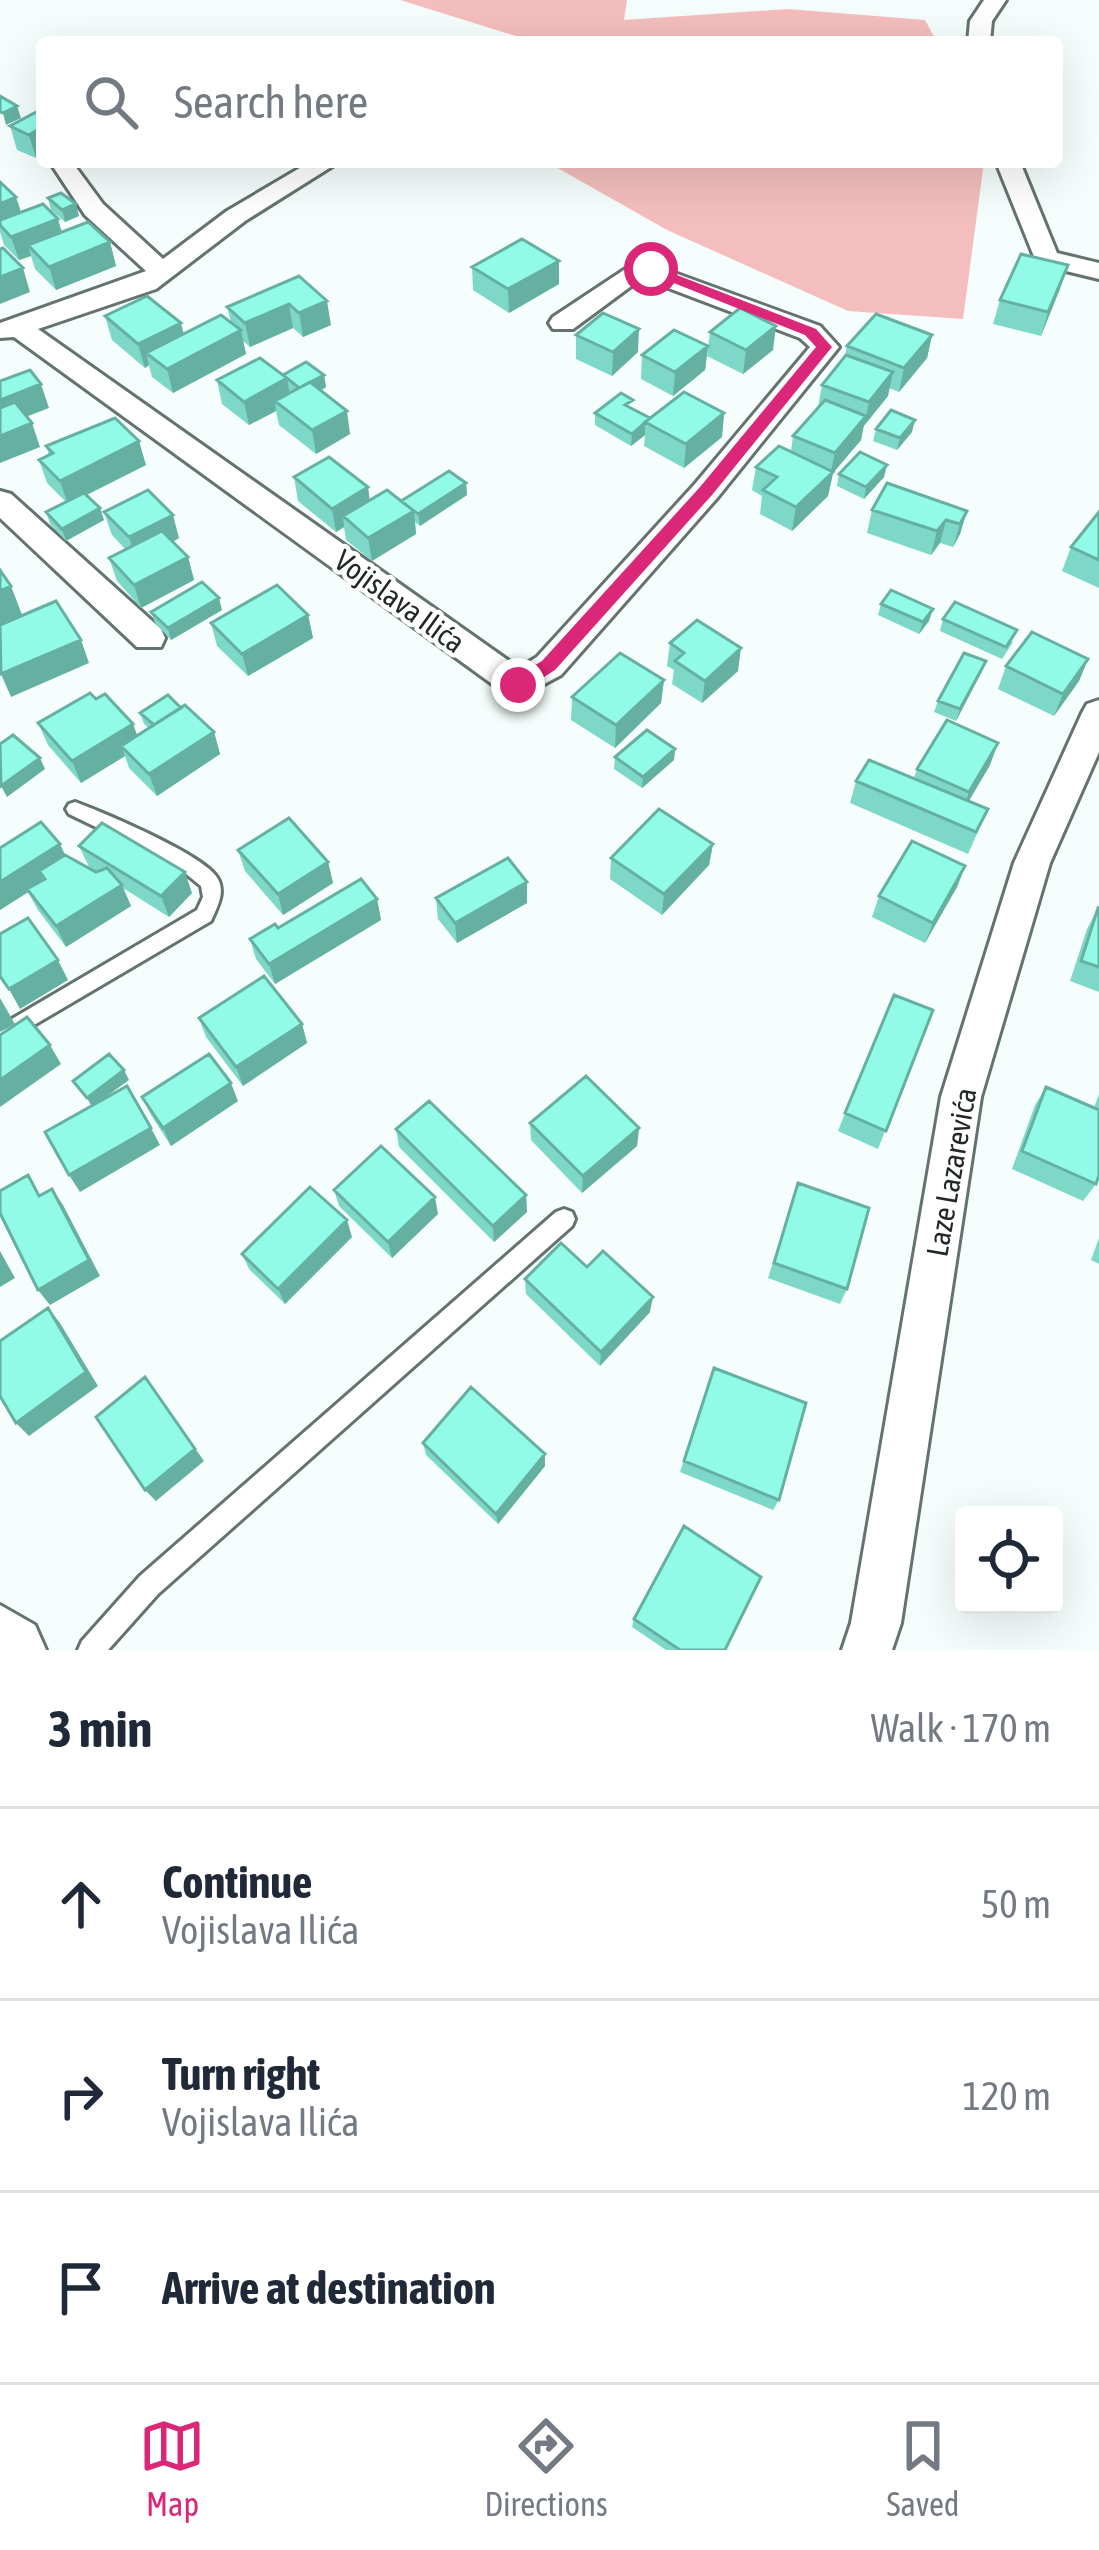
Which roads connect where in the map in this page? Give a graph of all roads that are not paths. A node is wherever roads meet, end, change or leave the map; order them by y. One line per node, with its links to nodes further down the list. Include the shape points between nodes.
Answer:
1 (995, 0): 2 (street)
2 (979, 36)
3 (64, 168): 6 (street, via 102,220)
4 (317, 168): 6 (street)
5 (1010, 168): 7 (street, via 1046,258)
6 (163, 272): 9 (street, via 111,298)
7 (1099, 272)
8 (563, 323): 9 (street, Vojislava Ilića, via 639,268 810,332 825,347 549,666 518,685)
9 (9, 329)
10 (0, 502): 11 (street)
11 (149, 638)
12 (1099, 712): 19 (street, Laze Lazarevića, via 1032,863 962,1097)
13 (75, 809): 14 (lane, via 181,860 210,882 212,897 204,915)
14 (0, 1036)
15 (564, 1220): 18 (lane, via 149,1586)
16 (0, 1641): 17 (main road)
17 (10, 1650)
18 (91, 1650)
19 (867, 1650)

